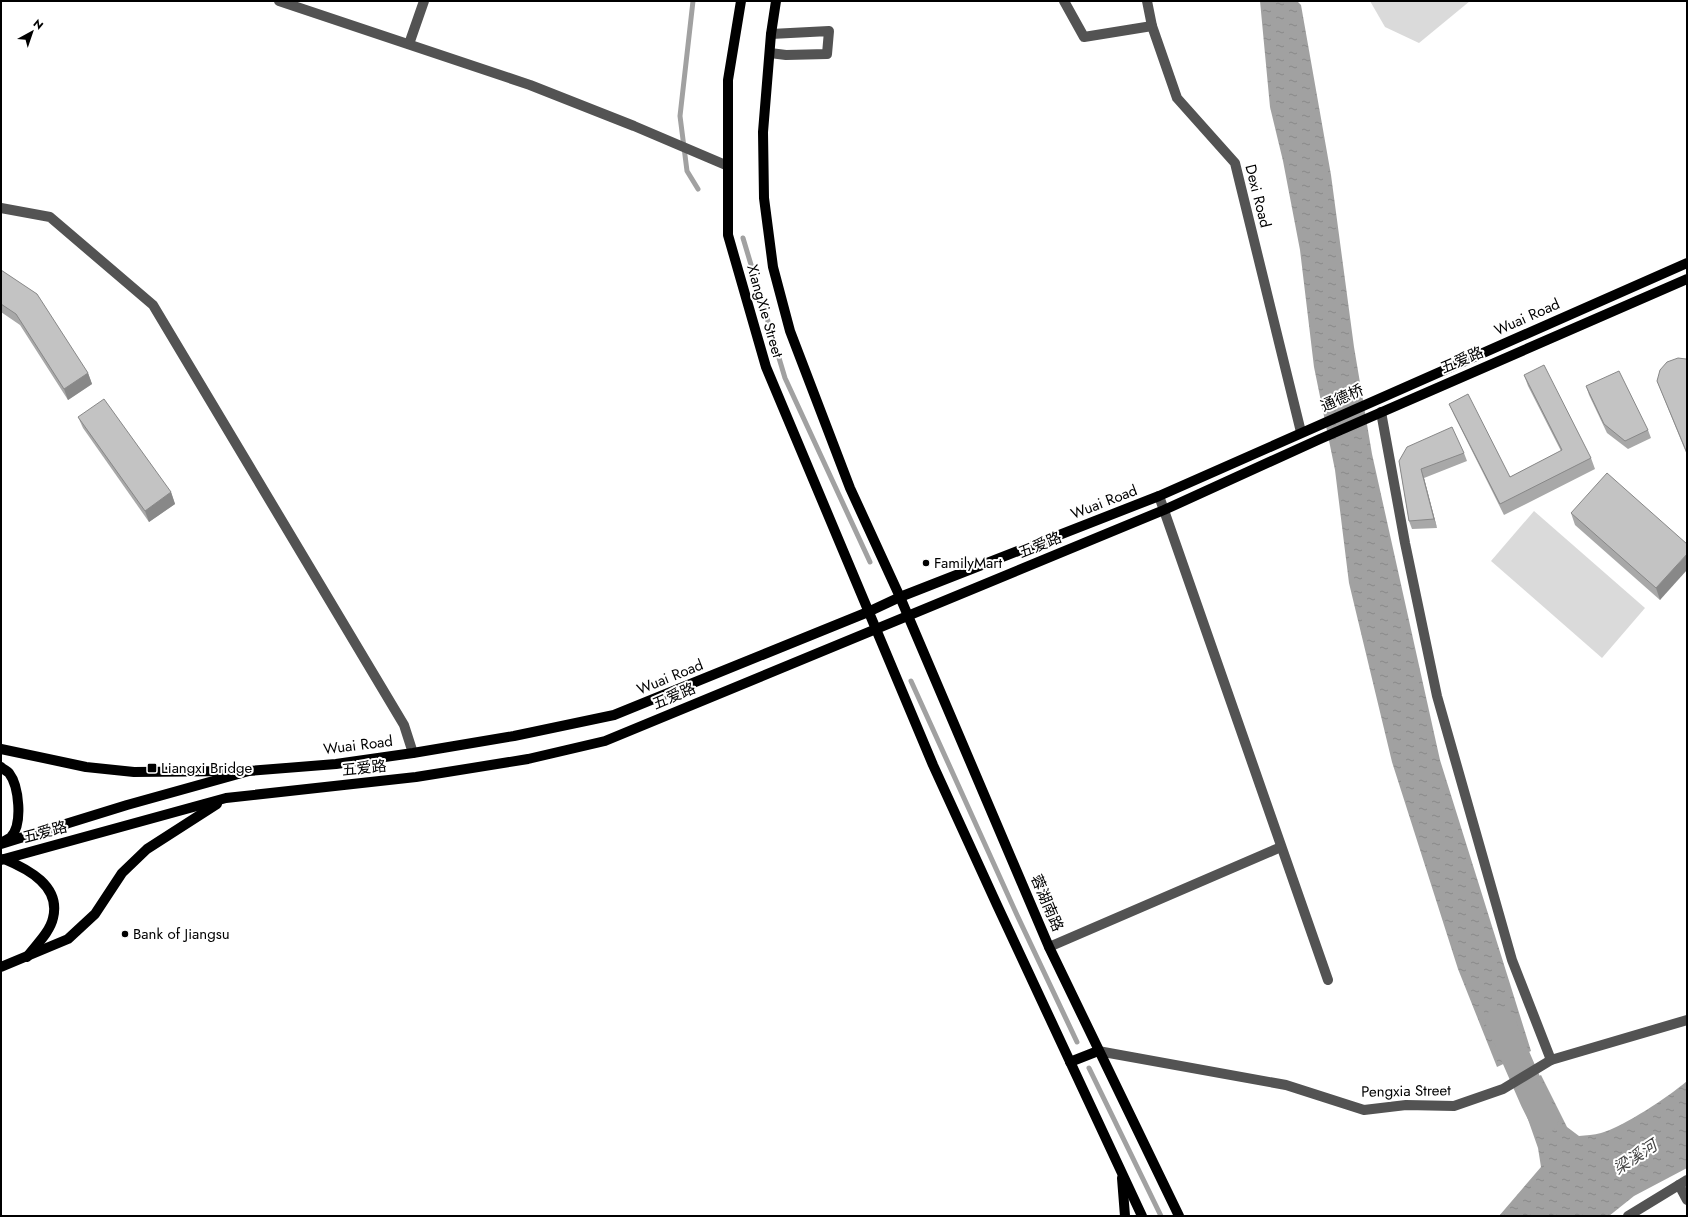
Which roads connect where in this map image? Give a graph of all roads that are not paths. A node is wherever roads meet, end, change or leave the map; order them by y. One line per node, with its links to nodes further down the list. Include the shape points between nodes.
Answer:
1 (279, 1): 9 (street)
2 (424, 1): 9 (street)
3 (741, 1): 11 (main road, XiangXie Street, via 728,80)
4 (776, 1): 8 (main road)
5 (1064, 1): 7 (street, via 1084,36)
6 (1147, 1): 7 (street, Dexi Road)
7 (1152, 26): 18 (street, Dexi Road, via 1177,98 1235,163)
8 (771, 34): 10 (main road, 蓉湖南路); 10 (street, via 829,31 827,54)
9 (409, 44): 11 (street, via 530,85)
10 (770, 53): 22 (main road, 蓉湖南路, via 763,132 764,198 773,267 790,330 850,488)
11 (728, 166): 23 (main road, XiangXie Street, via 728,234 766,368)
12 (1, 208): 27 (street, via 50,217 153,304 404,726)
13 (1687, 263): 15 (main road, Wuai Road)
14 (1687, 279): 16 (main road, 五爱路)
15 (1379, 398): 17 (main road, 通德桥)
16 (1381, 412): 19 (main road, 通德桥); 40 (street, via 1404,543 1437,696 1512,960)
17 (1316, 425): 18 (main road, Wuai Road)
18 (1301, 432): 20 (main road, Wuai Road)
19 (1320, 439): 21 (main road, 五爱路)
20 (1159, 496): 21 (street); 22 (main road, Wuai Road)
21 (1164, 510): 24 (main road, 五爱路); 32 (street)
22 (900, 597): 23 (main road, Wuai Road); 24 (main road, 蓉湖南路)
23 (868, 612): 25 (main road); 27 (main road, Wuai Road, via 614,715 514,736)
24 (907, 616): 25 (main road, 五爱路); 34 (main road, 蓉湖南路)
25 (874, 629): 30 (main road, 五爱路, via 605,740 528,759 416,777); 41 (main road, via 997,906)
26 (1, 749): 29 (main road, via 86,767 134,772)
27 (413, 753): 29 (main road, Wuai Road, via 336,764)
28 (1, 767): 31 (main road, via 9,773 19,804 12,836)
29 (249, 771): 31 (main road, Wuai Road)
30 (226, 798): 33 (main road, 五爱路); 35 (main road, via 147,849 122,873 95,914 68,939)
31 (1, 844)
32 (1281, 847): 34 (street); 37 (street)
33 (3, 860): 35 (main road, via 25,868 44,882 54,901 53,918 45,934)
34 (1049, 947): 39 (main road, 蓉湖南路)
35 (26, 958): 36 (main road)
36 (1, 967)
37 (1328, 980)
38 (1687, 1020): 40 (street, Pengxia Street)
39 (1098, 1050): 40 (street, Pengxia Street, via 1286,1085 1364,1110 1406,1105 1454,1106 1503,1089); 41 (main road); 47 (main road, 蓉湖南路)
40 (1551, 1060)
41 (1070, 1062): 42 (main road)
42 (1121, 1172): 45 (main road); 46 (main road)
43 (1683, 1183): 44 (street); 48 (street)
44 (1687, 1200)
45 (1125, 1216)
46 (1142, 1216)
47 (1179, 1216)
48 (1628, 1216)

